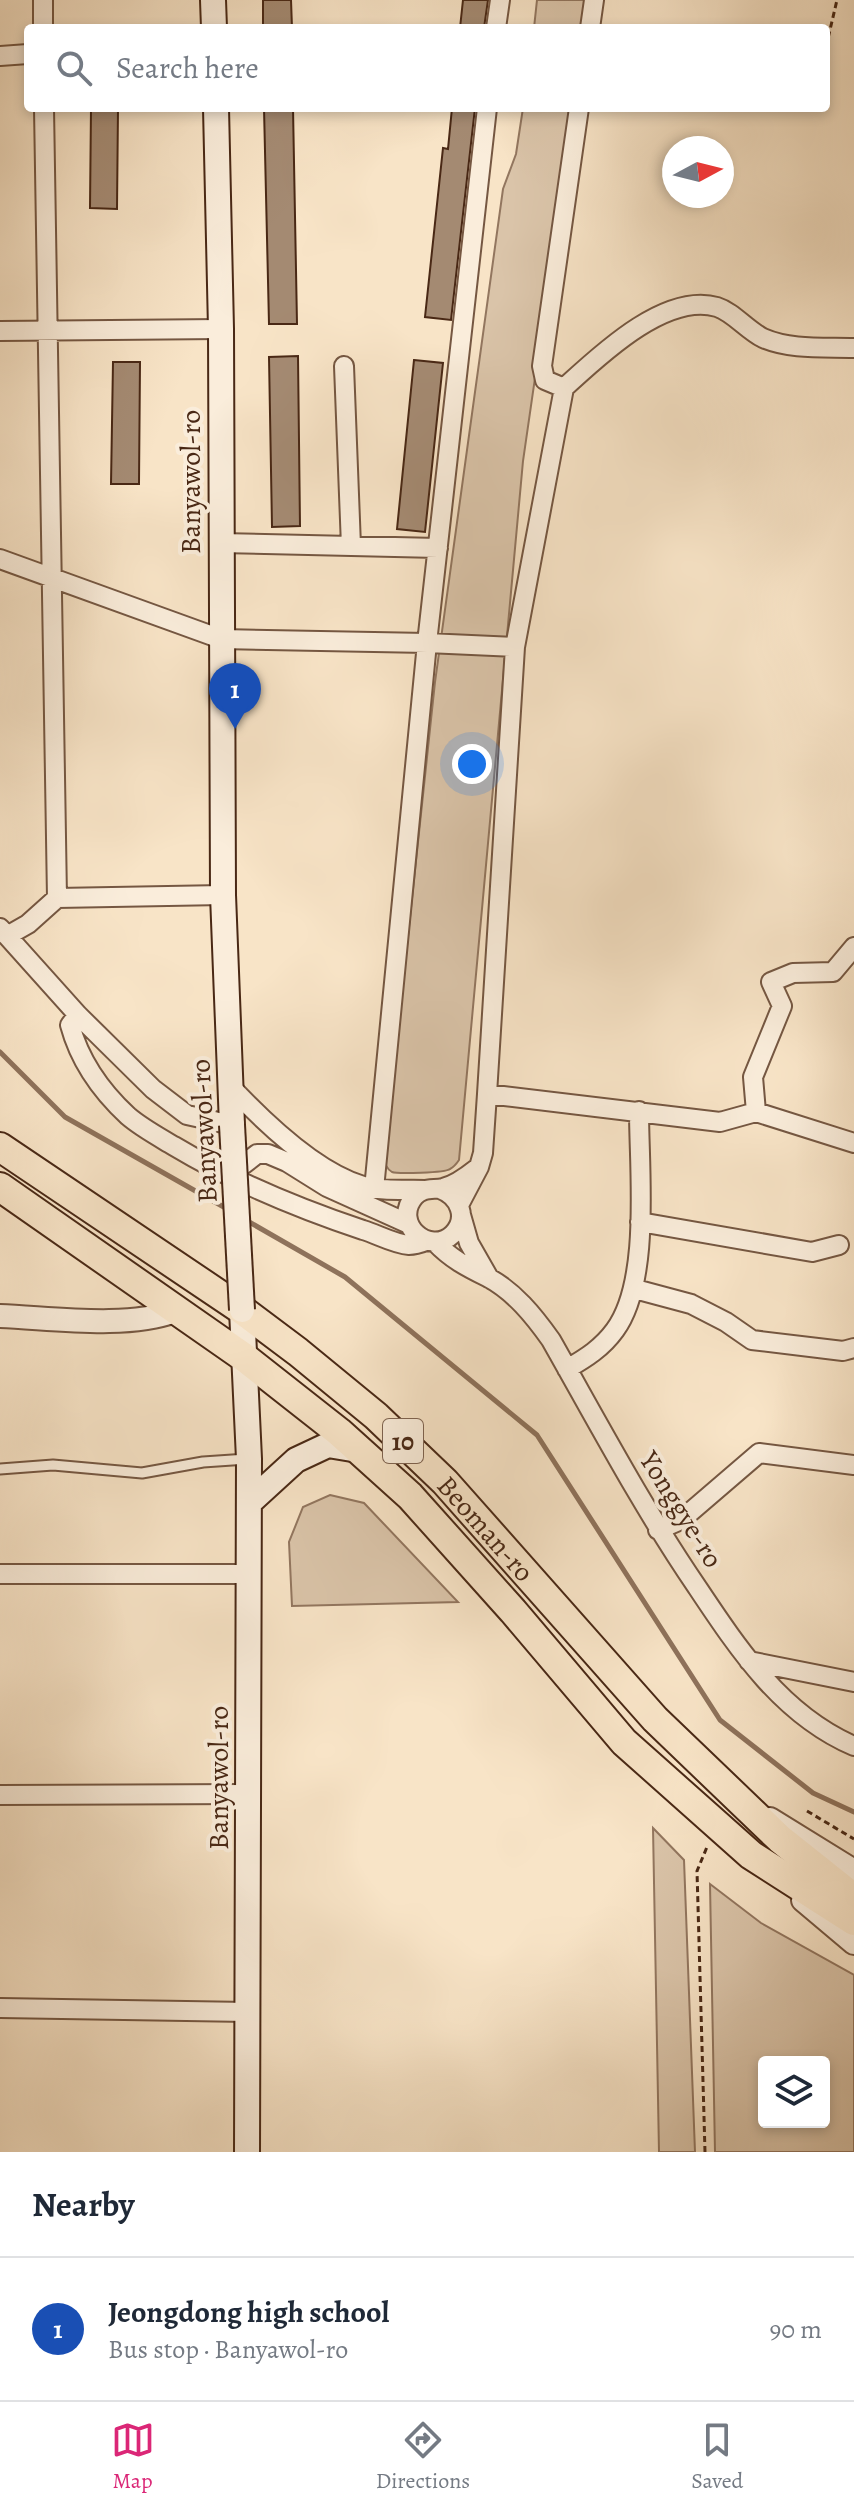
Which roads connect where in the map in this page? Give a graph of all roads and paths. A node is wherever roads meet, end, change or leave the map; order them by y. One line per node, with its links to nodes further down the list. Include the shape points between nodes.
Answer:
1 (43, 0): 6 (street)
2 (213, 0): 7 (main road)
3 (500, 0): 8 (street)
4 (594, 0): 9 (street)
5 (837, 0): 10 (path)
6 (43, 24)
7 (214, 24)
8 (497, 24)
9 (591, 24)
10 (830, 30)
11 (24, 54): 12 (street)
12 (0, 56)
13 (44, 112): 18 (street)
14 (216, 112): 17 (main road, Banyawol-ro)
15 (487, 112): 25 (street)
16 (578, 112): 22 (street, via 542,366 545,380)
17 (221, 329): 18 (street); 23 (main road, Banyawol-ro)
18 (46, 330): 19 (street); 27 (street)
19 (0, 331)
20 (854, 348): 22 (street, via 791,346 765,339 720,308 682,308 661,314 607,350)
21 (344, 366): 24 (street)
22 (564, 388): 30 (street)
23 (220, 543): 24 (street); 28 (main road, Banyawol-ro)
24 (351, 546): 25 (street)
25 (438, 548): 29 (street)
26 (0, 559): 27 (street)
27 (50, 578): 28 (street); 32 (street)
28 (221, 639): 29 (street); 31 (main road, Banyawol-ro)
29 (427, 643): 30 (street); 46 (street)
30 (515, 647): 37 (street)
31 (223, 895): 32 (street); 36 (main road, Banyawol-ro)
32 (57, 898): 33 (street, via 28,924)
33 (3, 932): 35 (street)
34 (854, 947): 39 (street, via 833,972 793,973 771,982 782,1006 753,1077)
35 (78, 1015): 40 (street, via 172,1105 187,1115); 51 (street, via 70,1025 89,1071 120,1108 161,1138 254,1189 309,1212 407,1245)
36 (231, 1087): 40 (main road, Banyawol-ro); 46 (street, via 317,1162)
37 (487, 1094): 38 (street); 43 (street)
38 (639, 1111): 39 (street, via 720,1122); 49 (street)
39 (756, 1112): 41 (street)
40 (232, 1125): 44 (main road, Banyawol-ro, bridge)
41 (854, 1143)
42 (0, 1147): 55 (highway, Beoman-ro / 10)
43 (479, 1167): 47 (street); 48 (street)
44 (235, 1171): 50 (street, via 257,1154 268,1154); 55 (main road, Banyawol-ro, bridge)
45 (0, 1187): 56 (highway, Beoman-ro / 10)
46 (374, 1189): 47 (street)
47 (433, 1189): 48 (street, via 448,1192); 50 (street, via 412,1200)
48 (460, 1210): 51 (street, via 460,1223 450,1236); 53 (street, Yonggye-ro, via 469,1243)
49 (640, 1222): 52 (street, via 812,1252); 54 (street)
50 (409, 1224): 51 (street)
51 (430, 1241): 53 (street, Yonggye-ro)
52 (839, 1245)
53 (489, 1278): 60 (street, Yonggye-ro, via 534,1315)
54 (635, 1289): 58 (street, via 691,1304 752,1340); 60 (street, via 604,1343)
55 (242, 1310): 59 (main road, Banyawol-ro); 74 (highway, Beoman-ro / 10, via 376,1416 445,1482 655,1719)
56 (175, 1311): 57 (street, via 133,1321); 59 (highway, Beoman-ro / 10)
57 (0, 1316)
58 (854, 1348)
59 (245, 1358): 61 (highway, Beoman-ro / 10); 62 (main road, Banyawol-ro)
60 (567, 1369): 66 (street, Yonggye-ro)
61 (358, 1450): 65 (main road, via 328,1445 296,1460); 76 (highway, Beoman-ro / 10, via 410,1496 624,1742)
62 (249, 1459): 64 (lane, via 142,1473 53,1465); 65 (main road, Banyawol-ro)
63 (854, 1465): 66 (street, via 759,1453 681,1520)
64 (0, 1469)
65 (249, 1503): 68 (main road, Banyawol-ro)
66 (658, 1530): 69 (street, Yonggye-ro)
67 (0, 1574): 68 (street)
68 (249, 1574): 72 (main road, Banyawol-ro)
69 (749, 1661): 70 (street); 71 (street, Yonggye-ro, via 796,1711)
70 (854, 1682)
71 (854, 1746)
72 (248, 1794): 73 (street); 84 (main road, Banyawol-ro)
73 (0, 1795)
74 (745, 1806): 79 (street); 80 (highway, Beoman-ro / 10)
75 (807, 1811): 77 (path)
76 (716, 1826): 78 (highway, Beoman-ro / 10); 86 (path, via 697,1871)
77 (854, 1839)
78 (751, 1855): 81 (highway, Beoman-ro / 10); 82 (street)
79 (854, 1871)
80 (854, 1898)
81 (854, 1921)
82 (854, 1943)
83 (0, 2008): 84 (street)
84 (248, 2012): 85 (main road, Banyawol-ro)
85 (247, 2152)
86 (705, 2152)

